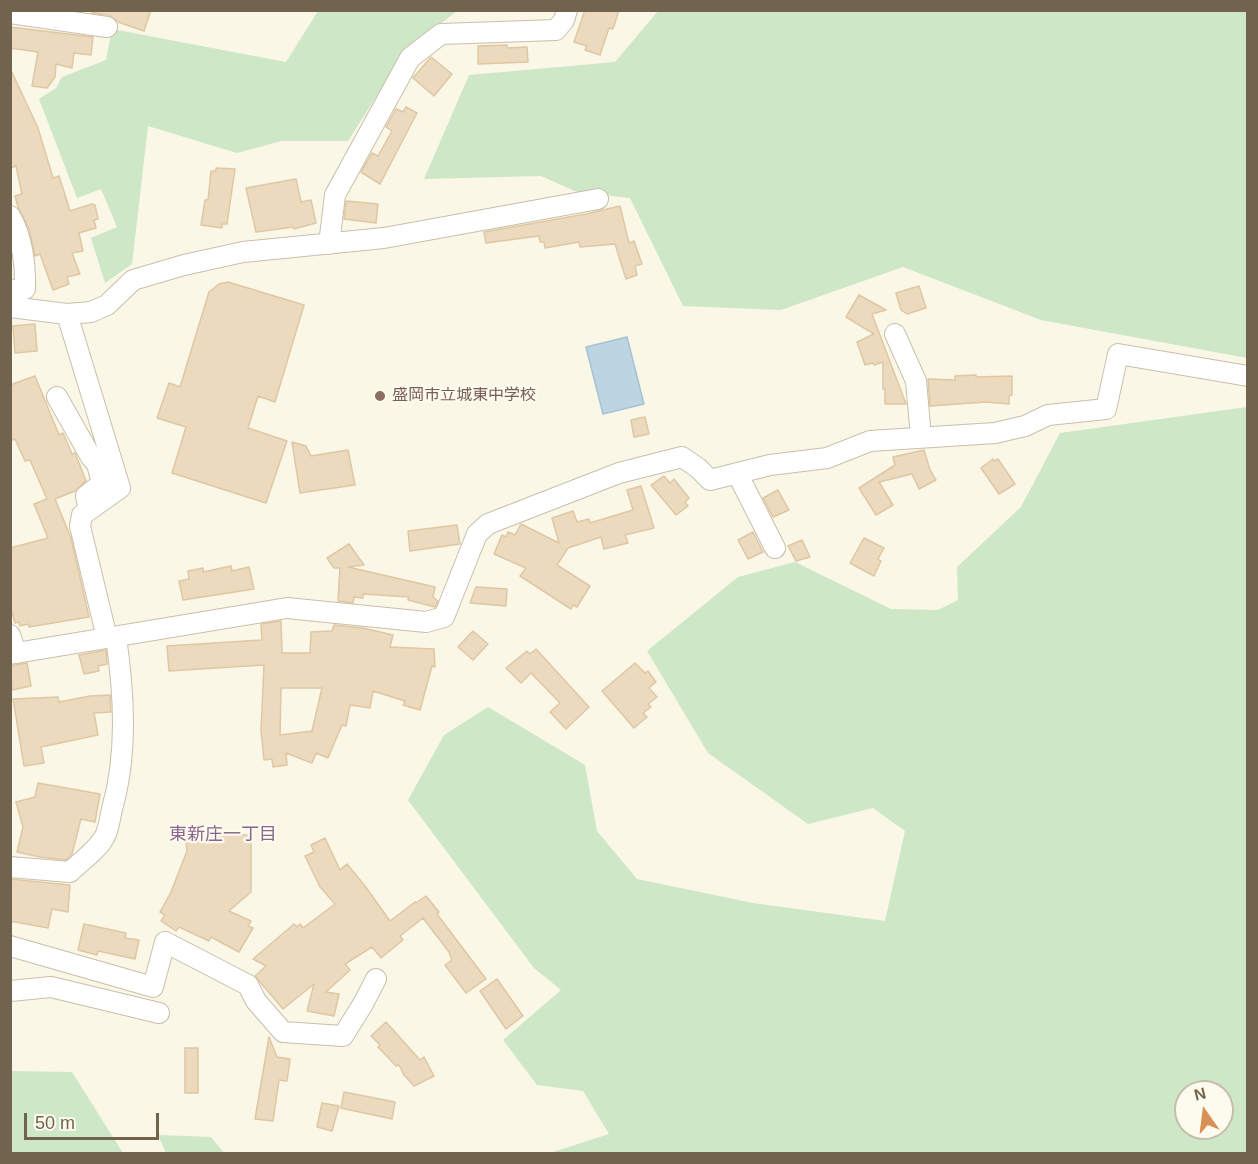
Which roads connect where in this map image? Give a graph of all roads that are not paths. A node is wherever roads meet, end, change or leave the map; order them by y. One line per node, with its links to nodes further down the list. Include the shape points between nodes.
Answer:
1 (567, 10): 6 (street, via 556,30 441,34 410,58 335,195)
2 (10, 13): 3 (street)
3 (107, 27)
4 (598, 200): 6 (street)
5 (10, 216): 7 (street, via 17,229 25,289)
6 (329, 244): 9 (street, via 243,252 184,265 134,280 99,309)
7 (10, 290)
8 (10, 307): 9 (street)
9 (67, 314): 15 (street, via 120,488)
10 (895, 334): 13 (street, via 916,381)
11 (1248, 376): 13 (street, via 1118,354 1106,410 1048,415 1025,426 995,433)
12 (57, 397): 15 (street, via 97,464 102,483 86,496)
13 (921, 437): 14 (street, via 870,441 826,458)
14 (738, 473): 16 (street); 17 (street, via 710,480 682,457 666,460 618,473 488,524 477,534 444,617 426,622 287,608)
15 (89, 510): 17 (street, via 82,515 80,526)
16 (775, 548)
17 (111, 637): 18 (street); 19 (street, via 123,685 122,740 119,780 105,835 70,872)
18 (12, 647)
19 (10, 867)
20 (10, 946): 21 (street, via 153,987 165,942 248,985 256,1001 283,1032 343,1036)
21 (376, 979)
22 (10, 991): 23 (street, via 51,987)
23 (159, 1013)

